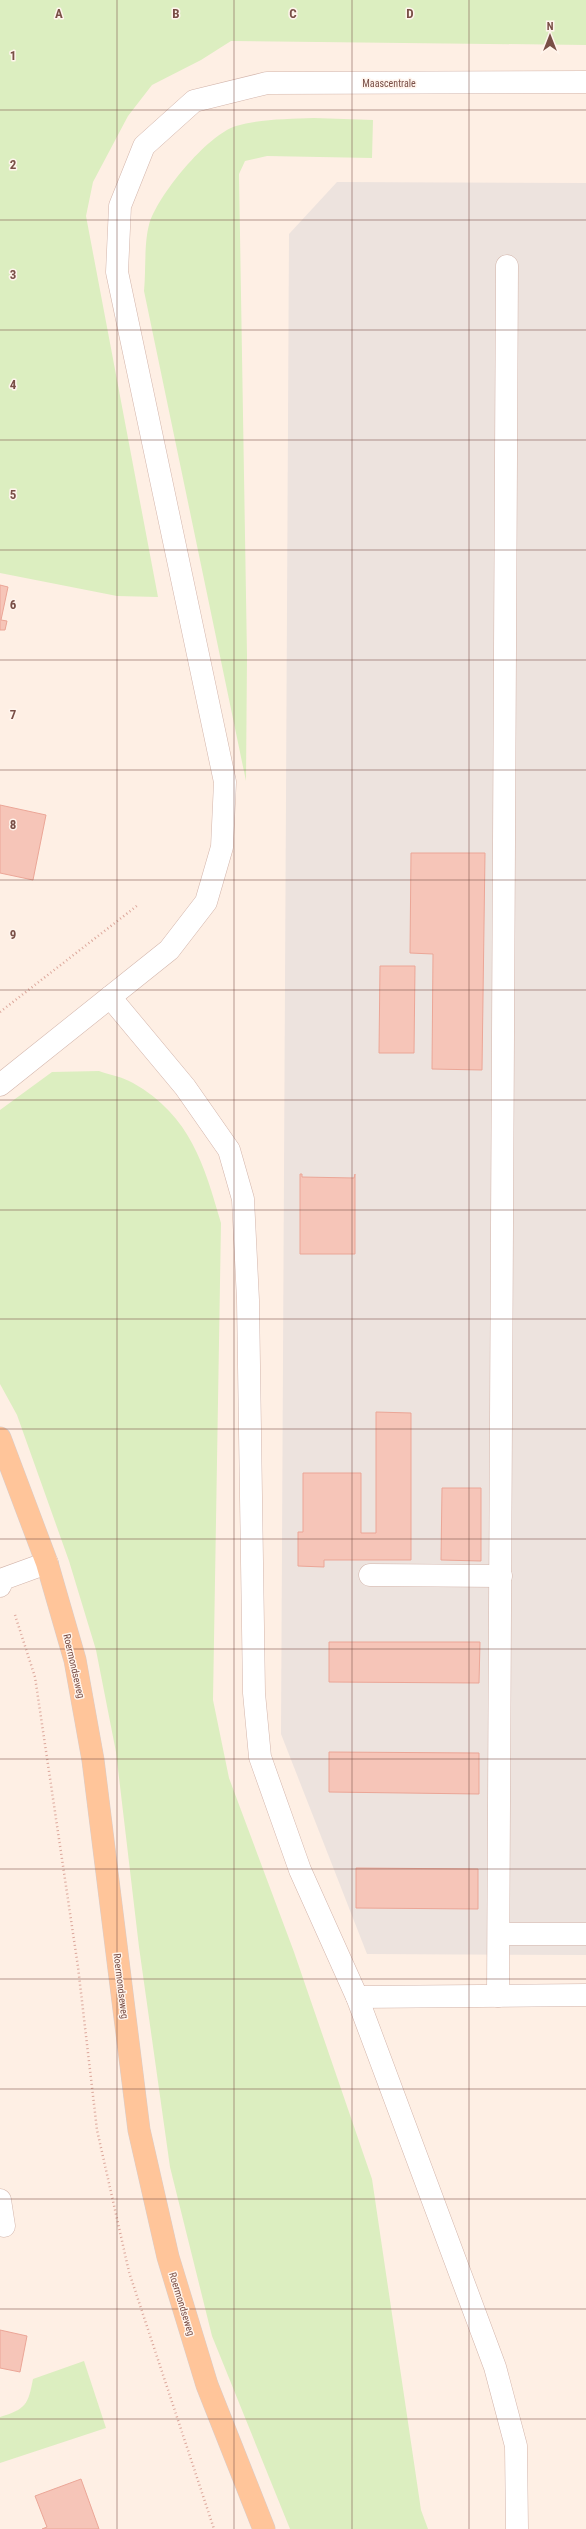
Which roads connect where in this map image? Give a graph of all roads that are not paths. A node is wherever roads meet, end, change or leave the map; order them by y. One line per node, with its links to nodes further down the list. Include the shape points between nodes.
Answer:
1 (586, 82): 3 (lane, Maascentrale, via 267,83 194,101 144,146 120,206 117,272 225,782 222,847 206,902 169,950)
2 (507, 266): 8 (lane)
3 (110, 997): 4 (lane); 14 (lane, via 185,1087 228,1150 243,1199 248,1300 254,1693 260,1757 300,1870)
4 (0, 1086)
5 (0, 1438): 6 (main road, Roermondseweg)
6 (47, 1563): 9 (lane, via 3,1580); 17 (main road, Roermondseweg, via 75,1660 93,1760 139,2130 168,2257 207,2385)
7 (370, 1575): 8 (lane)
8 (501, 1576): 10 (lane)
9 (0, 1586)
10 (499, 1934): 11 (lane); 13 (lane)
11 (586, 1934)
12 (586, 1995): 13 (lane)
13 (498, 1996): 14 (lane)
14 (357, 1997): 18 (lane, via 495,2367 516,2446)
15 (0, 2200): 16 (lane)
16 (4, 2226)
17 (264, 2529)
18 (517, 2529)

